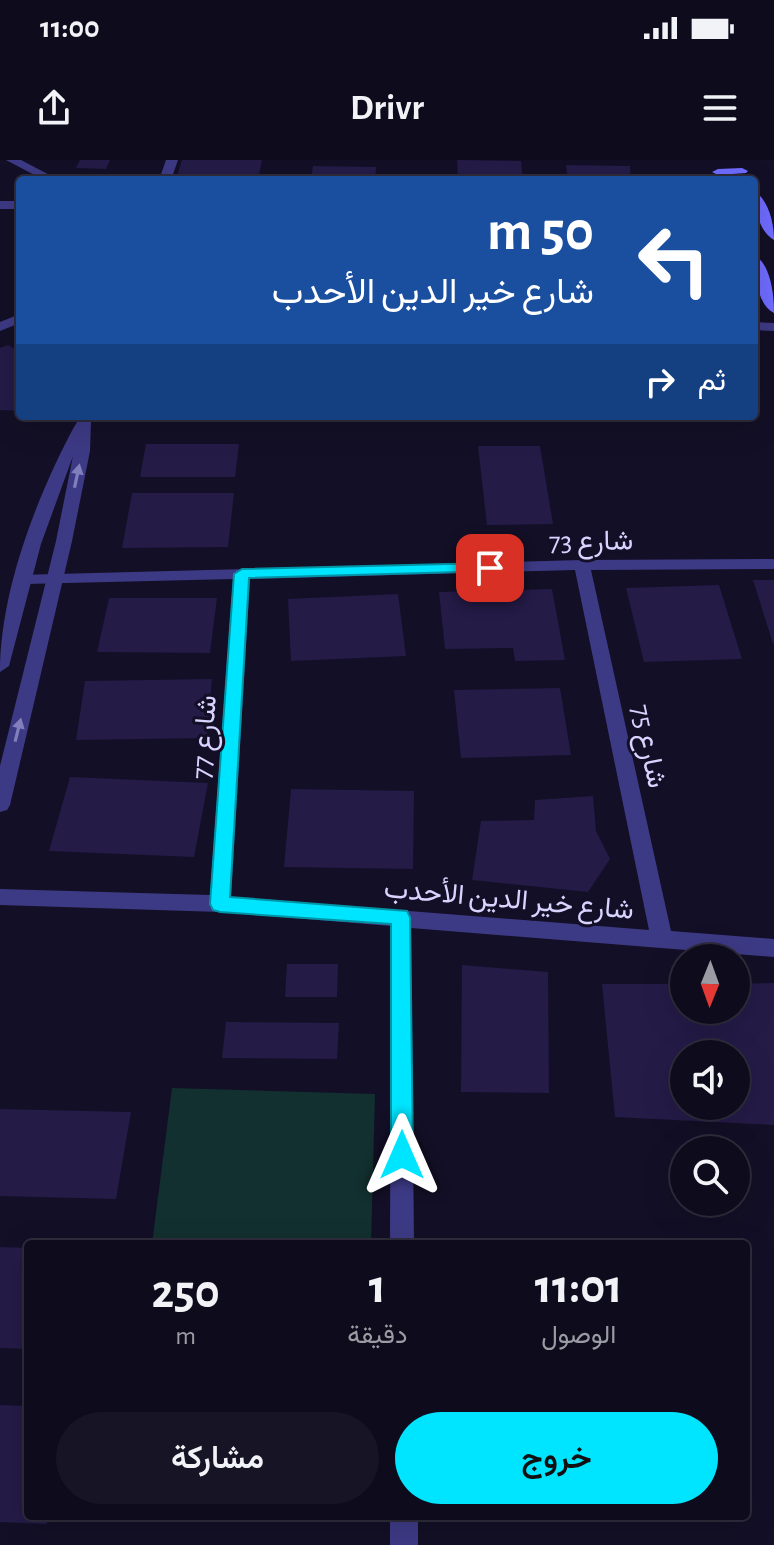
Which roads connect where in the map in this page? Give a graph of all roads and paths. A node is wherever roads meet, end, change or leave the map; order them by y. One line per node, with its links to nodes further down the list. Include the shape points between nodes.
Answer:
1 (12, 160): 4 (street)
2 (742, 170): 3 (main road)
3 (717, 171)
4 (45, 176)
5 (760, 218): 6 (main road)
6 (774, 236)
7 (758, 267): 8 (main road)
8 (770, 290): 9 (main road)
9 (774, 309)
10 (84, 420): 16 (street, via 66,453)
11 (85, 420): 15 (street, one-way to 11)
12 (774, 564): 13 (street, شارع 73)
13 (582, 565): 14 (street, شارع 73); 22 (street, شارع 75)
14 (242, 574): 15 (street, شارع 73); 20 (street, شارع 77)
15 (55, 578): 16 (street, شارع 73); 18 (street, one-way to 15)
16 (25, 579): 17 (street)
17 (0, 666)
18 (0, 805)
19 (0, 897): 20 (street, شارع خير الدين الأحدب)
20 (220, 904): 21 (street, شارع خير الدين الأحدب)
21 (401, 917): 22 (street, شارع خير الدين الأحدب); 24 (street)
22 (662, 939): 23 (street, شارع خير الدين الأحدب)
23 (774, 948)
24 (402, 1240)
25 (404, 1520): 26 (street)
26 (404, 1545)

